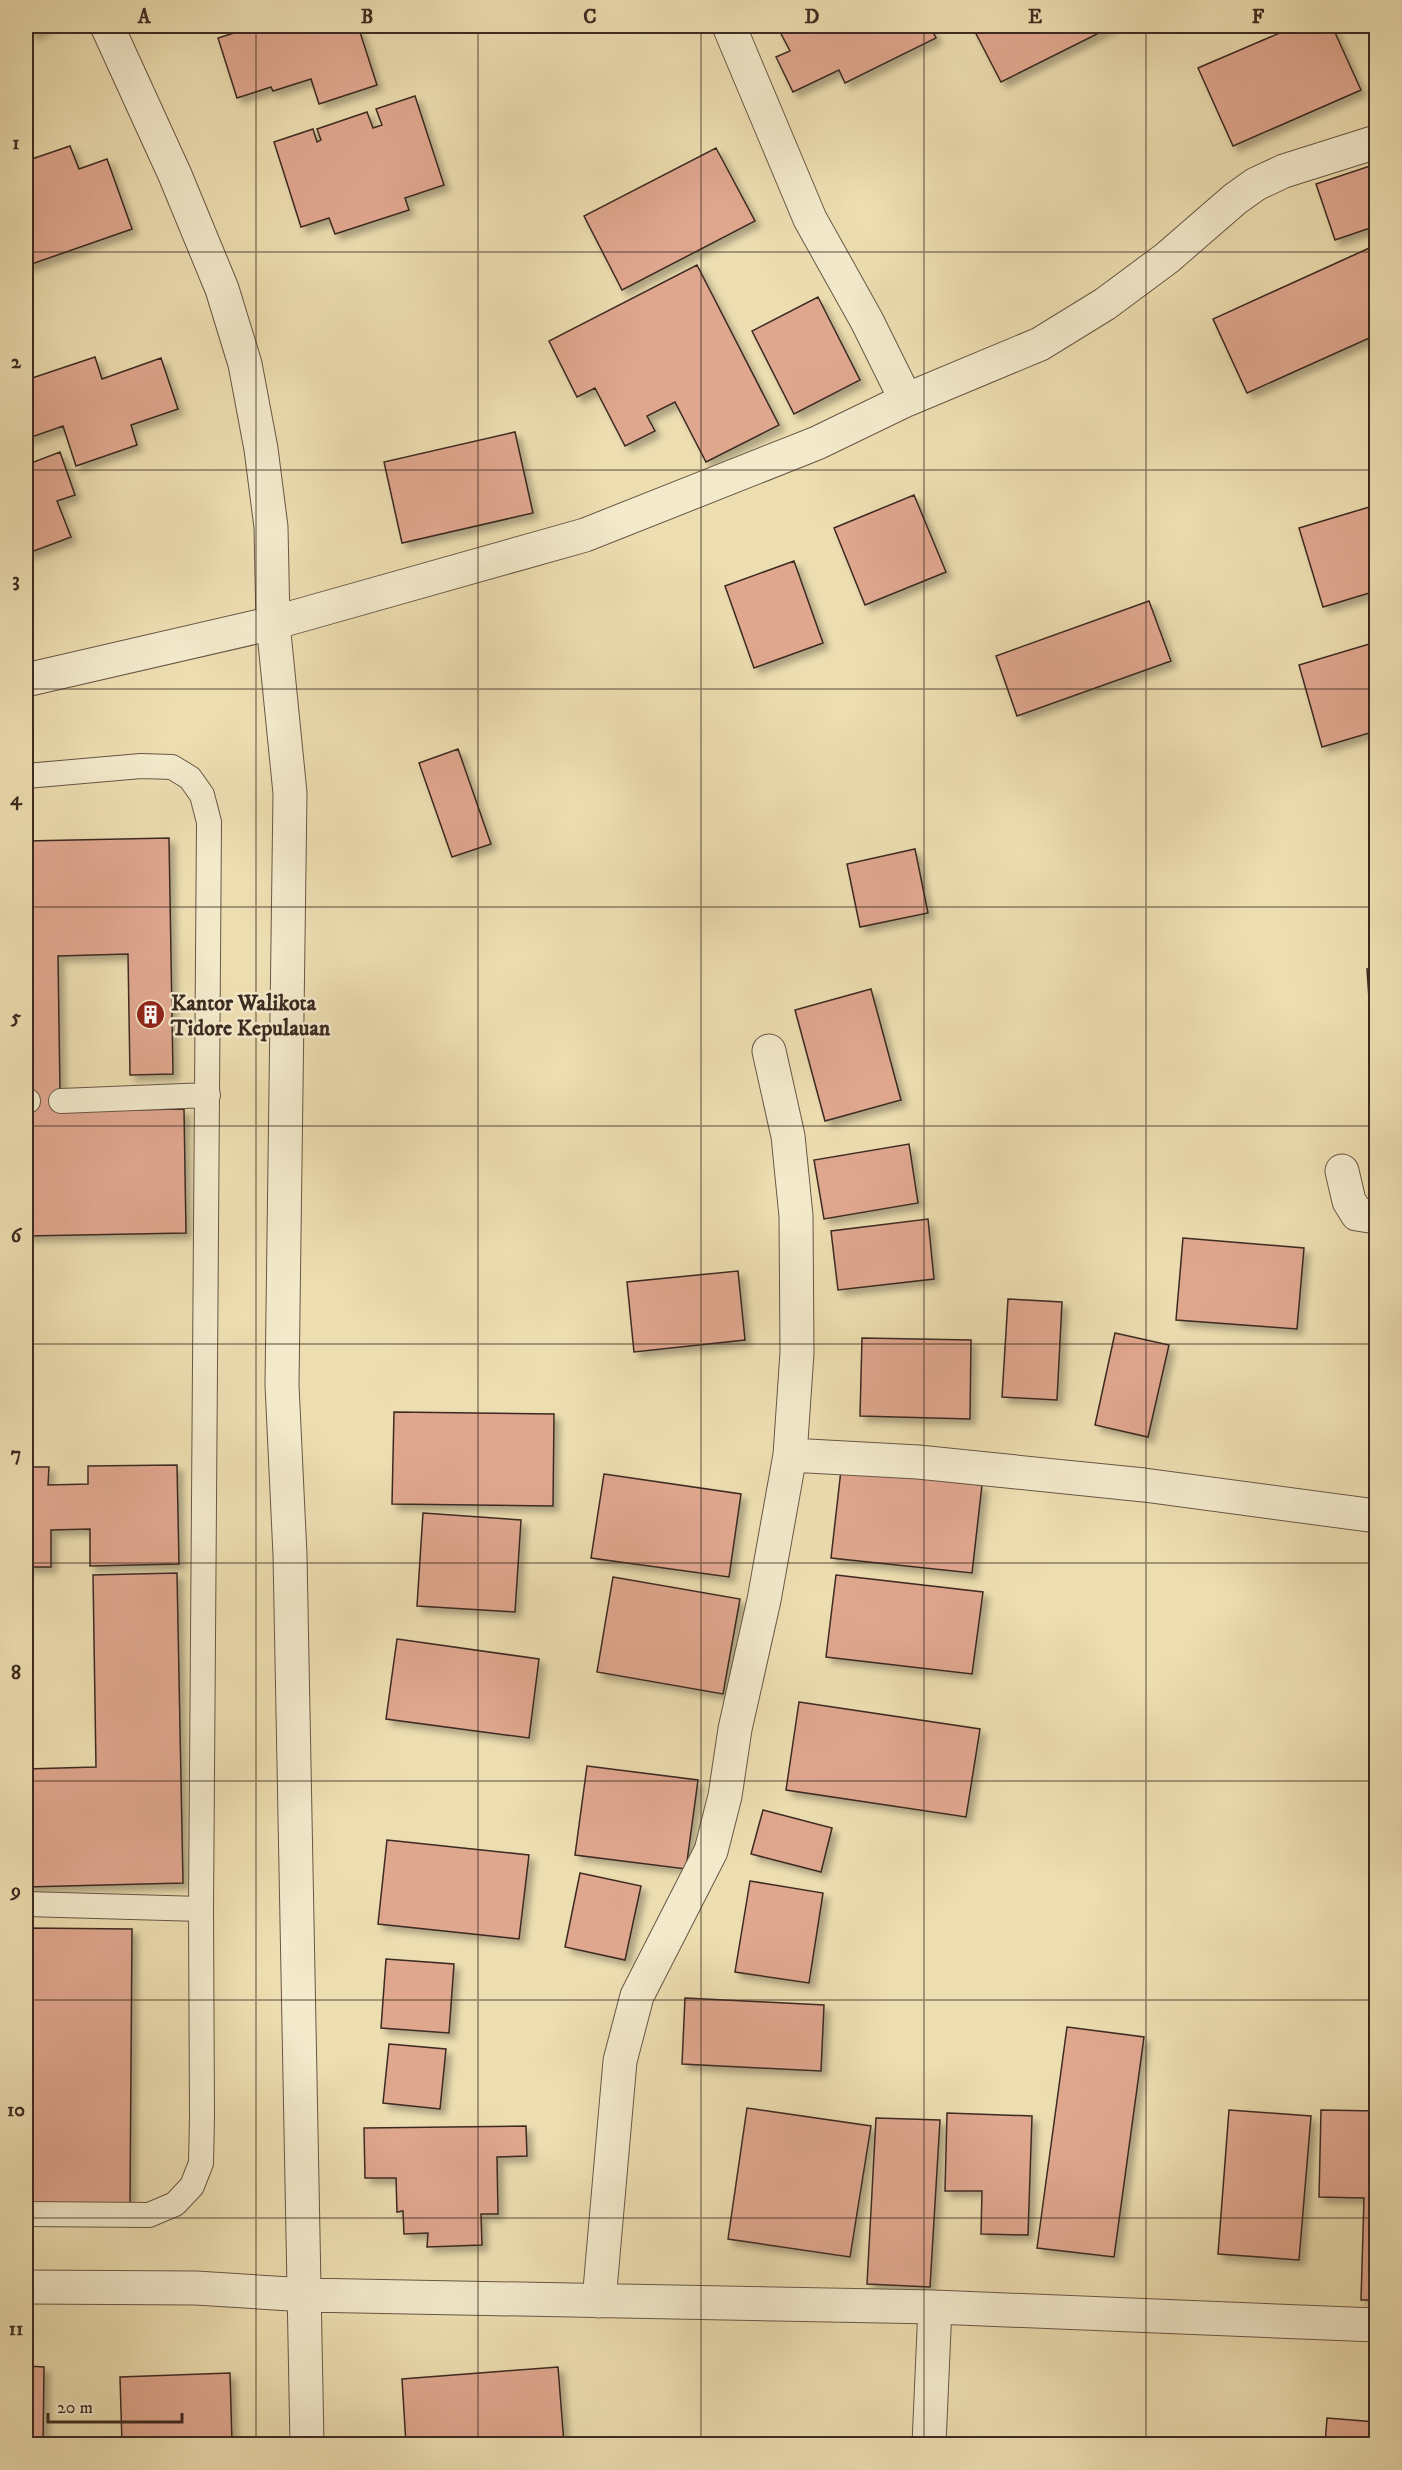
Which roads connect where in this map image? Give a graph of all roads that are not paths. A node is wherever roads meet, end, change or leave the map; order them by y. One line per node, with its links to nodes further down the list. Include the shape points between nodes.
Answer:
1 (107, 26): 5 (street, via 222,289 245,364 271,527)
2 (729, 26): 4 (street, via 810,219)
3 (1377, 142): 4 (street, via 1284,171 1256,184 1167,258 1040,344)
4 (906, 400): 5 (street, via 817,443 585,535)
5 (273, 623): 6 (street); 19 (street, via 290,793 282,1385 290,1555)
6 (26, 680)
7 (26, 776): 9 (lane, via 172,767 190,778 202,795 209,822)
8 (769, 1051): 13 (street, via 788,1136 796,1216 797,1353)
9 (208, 1095): 10 (lane); 16 (lane)
10 (61, 1101)
11 (1342, 1171): 12 (street, via 1348,1201 1357,1214)
12 (1377, 1217)
13 (790, 1455): 14 (street, via 918,1462 1121,1482); 20 (street, via 711,1851 637,1996 626,2031)
14 (1377, 1516)
15 (26, 1904): 16 (lane)
16 (201, 1909): 17 (lane, via 201,2163 192,2186 175,2204 149,2215)
17 (26, 2214)
18 (26, 2288): 19 (street, via 196,2288)
19 (306, 2295): 20 (street); 23 (street)
20 (599, 2301): 21 (street)
21 (935, 2307): 22 (street); 24 (street)
22 (1377, 2325)
23 (308, 2445)
24 (929, 2445)

